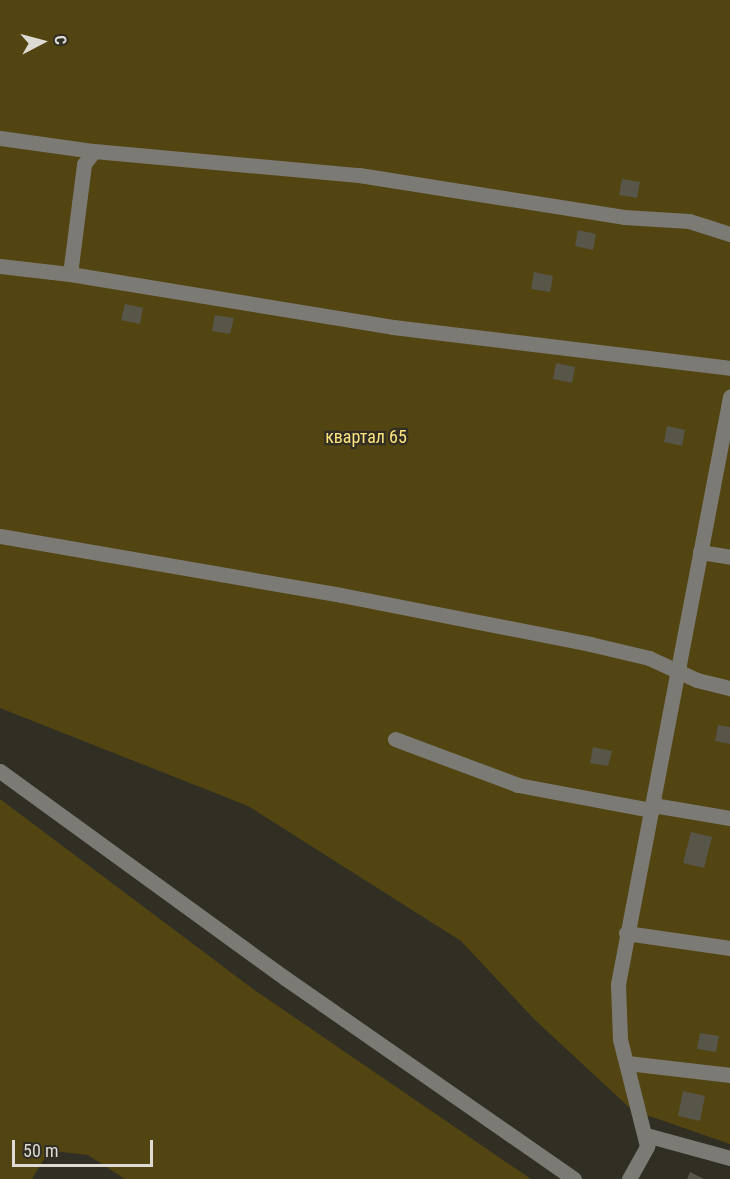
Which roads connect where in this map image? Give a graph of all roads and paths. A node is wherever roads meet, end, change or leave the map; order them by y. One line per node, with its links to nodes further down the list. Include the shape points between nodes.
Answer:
1 (0, 138): 2 (street)
2 (94, 151): 3 (street, via 359,175 624,217 689,221); 5 (street, via 84,164)
3 (730, 234)
4 (0, 266): 5 (street)
5 (70, 274): 6 (street, via 393,327)
6 (730, 368)
7 (730, 396): 9 (street)
8 (0, 536): 11 (street, via 590,644 649,658)
9 (700, 552): 10 (street); 11 (street)
10 (730, 557)
11 (679, 670): 12 (street, via 697,680); 15 (street)
12 (730, 688)
13 (394, 739): 15 (street, via 518,785)
14 (0, 771): 23 (street, via 285,978)
15 (653, 808): 16 (street); 17 (street)
16 (730, 818)
17 (626, 933): 18 (street); 19 (street, via 617,1014)
18 (730, 948)
19 (627, 1063): 20 (street); 21 (street)
20 (730, 1075)
21 (646, 1135): 22 (street); 24 (street, via 644,1156)
22 (730, 1158)
23 (574, 1179)
24 (629, 1179)

